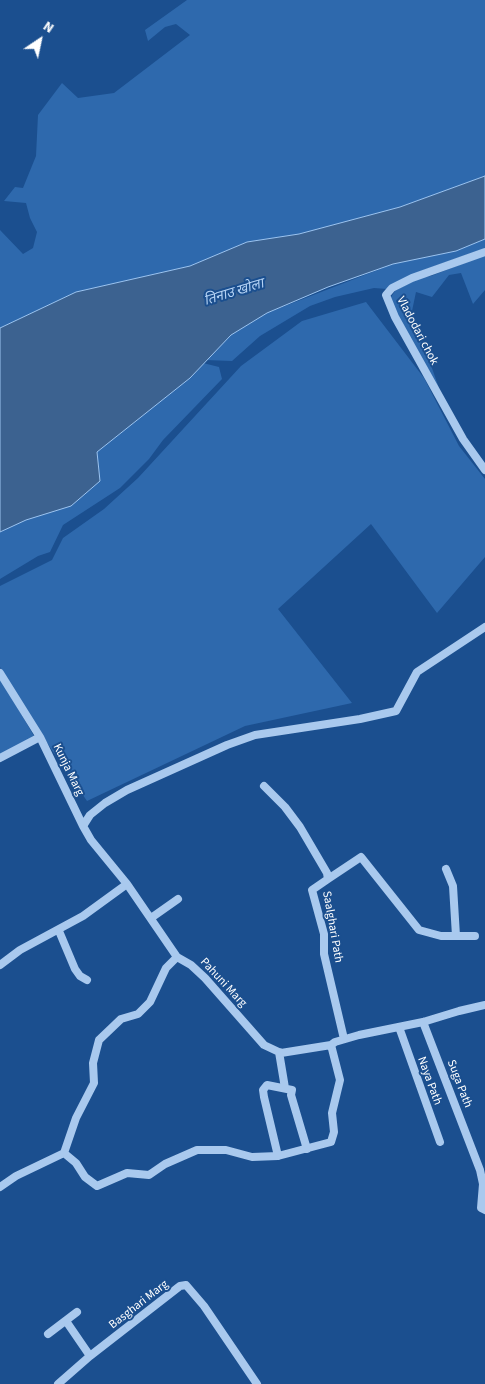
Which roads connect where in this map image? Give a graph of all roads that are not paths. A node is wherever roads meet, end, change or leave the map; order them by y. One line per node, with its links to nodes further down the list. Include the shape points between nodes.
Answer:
1 (485, 252): 2 (street, Vladodari chok, via 412,278 392,288 386,295 463,439)
2 (485, 470)
3 (485, 628): 8 (street, via 417,672 396,711 256,735 227,745 127,790 90,815)
4 (0, 673): 5 (street)
5 (40, 737): 6 (street, Kunja Marg); 8 (street, Kunja Marg)
6 (0, 758)
7 (264, 786): 10 (street, Saalghari Path, via 300,827)
8 (83, 826): 11 (street, Kunja Marg)
9 (446, 869): 15 (street, via 453,886)
10 (328, 879): 15 (street, via 361,857 420,930); 23 (street, Saalghari Path, via 312,890)
11 (127, 884): 13 (street, Kunja Marg); 14 (street)
12 (178, 899): 13 (street)
13 (151, 918): 17 (street, Kunja Marg)
14 (58, 930): 18 (street, via 20,950); 19 (street, via 77,973)
15 (456, 936): 16 (street)
16 (476, 936)
17 (177, 957): 25 (street, Pahuni Marg, via 205,978 264,1045); 29 (street, via 166,968 150,1002 138,1014 121,1019 99,1040 93,1063 94,1084 76,1118)
18 (0, 965)
19 (87, 980)
20 (485, 1006): 21 (street, via 459,1010)
21 (423, 1022): 22 (street); 32 (street, Suga Path, via 480,1170 483,1184 481,1208)
22 (399, 1027): 23 (street); 27 (street, Naya Path)
23 (344, 1039): 24 (street)
24 (331, 1046): 25 (street); 28 (street, via 340,1080 332,1113 334,1136 331,1142)
25 (279, 1052): 26 (street)
26 (285, 1088): 28 (street, via 292,1090); 30 (street, via 267,1085 263,1090)
27 (440, 1142)
28 (307, 1149): 30 (street)
29 (64, 1153): 30 (street, via 97,1186 127,1173 149,1175 197,1150 226,1150 252,1157); 31 (street)
30 (278, 1156)
31 (0, 1187)
32 (485, 1210)
33 (77, 1312): 34 (street)
34 (66, 1321): 35 (street); 36 (street)
35 (48, 1334)
36 (90, 1356): 37 (street, Basghari Marg); 38 (street, Basghari Marg, via 180,1286 186,1285)
37 (59, 1384)
38 (257, 1384)

